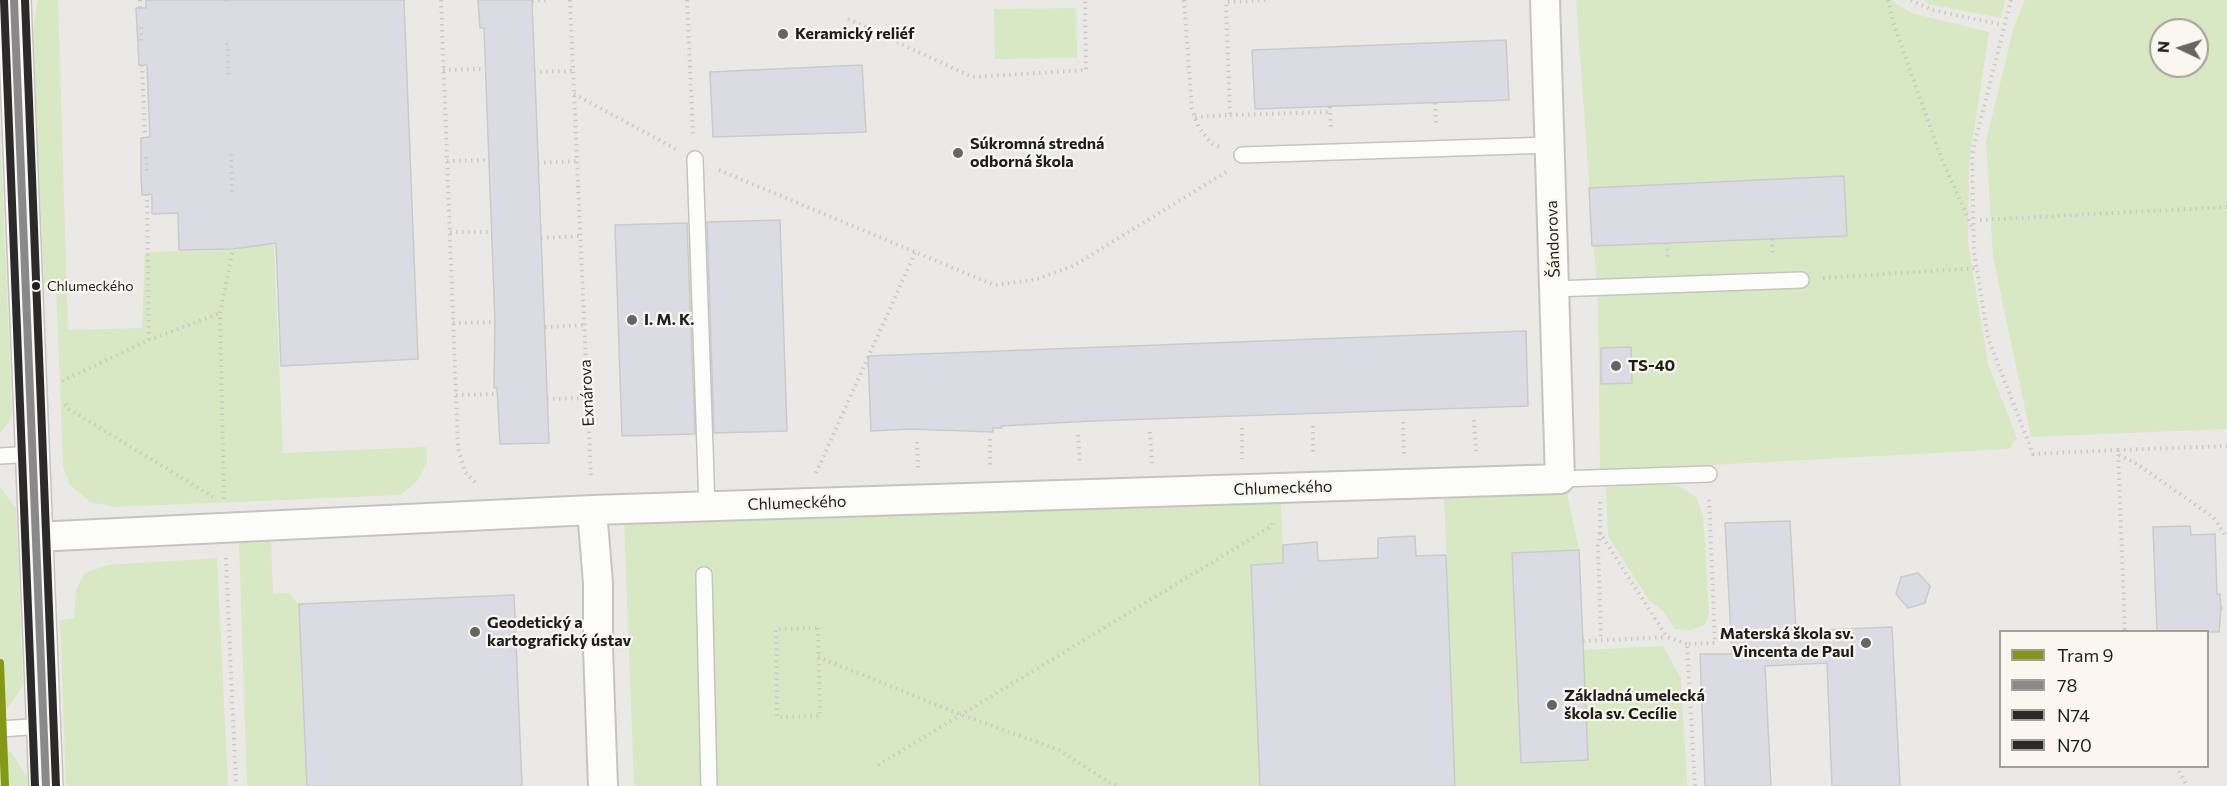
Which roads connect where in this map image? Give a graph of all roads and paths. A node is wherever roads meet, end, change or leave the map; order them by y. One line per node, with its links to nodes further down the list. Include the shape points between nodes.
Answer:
1 (14, 0): 78 (street)
2 (140, 0): 15 (path)
3 (441, 0): 23 (path)
4 (550, 0): 14 (path)
5 (570, 0): 24 (path, Exnárova)
6 (687, 0): 37 (path)
7 (1085, 0): 16 (path, via 1086,70 972,77)
8 (1184, 0): 30 (path)
9 (1268, 0): 29 (path, via 1226,2)
10 (1545, 0): 32 (street, Šándorova)
11 (1887, 0): 46 (path, via 1940,155)
12 (1911, 0): 17 (path, via 1932,10)
13 (2011, 0): 17 (path)
14 (532, 1)
15 (140, 8)
16 (848, 19)
17 (2003, 25): 46 (path, via 1972,154)
18 (141, 27): 20 (path)
19 (227, 43): 26 (path)
20 (141, 45)
21 (142, 65): 31 (path)
22 (485, 69): 23 (path)
23 (443, 70): 38 (path)
24 (573, 71): 25 (path); 27 (path, Exnárova)
25 (534, 72)
26 (229, 79)
27 (573, 94): 37 (path); 39 (path, Exnárova)
28 (1331, 112): 29 (path)
29 (1230, 115): 30 (path)
30 (1195, 117): 34 (path, via 1212,144)
31 (145, 138)
32 (1550, 145): 34 (lane); 55 (street, Šándorova)
33 (231, 154): 42 (path)
34 (1242, 155): 52 (path, via 1223,176 1073,266 1034,280 994,285)
35 (146, 157): 41 (path)
36 (488, 159): 38 (path)
37 (695, 159): 52 (path); 93 (lane)
38 (447, 161): 47 (path)
39 (577, 161): 40 (path); 49 (path, Exnárova)
40 (537, 163)
41 (147, 175)
42 (232, 193)
43 (147, 194): 61 (path)
44 (2227, 207): 45 (path)
45 (1980, 220)
46 (1974, 229): 53 (path)
47 (450, 232): 48 (path); 58 (path)
48 (491, 232)
49 (580, 236): 50 (path); 59 (path, Exnárova)
50 (541, 238)
51 (233, 249): 56 (path)
52 (915, 253): 90 (path)
53 (1977, 268): 54 (path); 77 (path, via 1988,338 2033,454)
54 (1801, 280): 55 (lane)
55 (1554, 290): 89 (street, Šándorova)
56 (220, 313): 61 (path); 94 (path)
57 (495, 322): 58 (path)
58 (453, 323): 64 (path)
59 (584, 325): 60 (path); 65 (path, Exnárova)
60 (545, 327)
61 (149, 340): 62 (path)
62 (59, 382)
63 (497, 394): 64 (path)
64 (456, 395): 91 (path, via 458,448 465,472)
65 (587, 398): 66 (path); 95 (path, Exnárova)
66 (547, 399)
67 (62, 402): 92 (path)
68 (1474, 420): 79 (path)
69 (1403, 422): 80 (path)
70 (1313, 426): 81 (path)
71 (1242, 428): 84 (path)
72 (1150, 432): 86 (path)
73 (1078, 435): 82 (path)
74 (990, 439): 83 (path)
75 (917, 442): 85 (path)
76 (2227, 446): 77 (path)
77 (2118, 453): 99 (path, via 2213,517); 104 (path)
78 (16, 455): 98 (street)
79 (1477, 458)
80 (1404, 462)
81 (1314, 465)
82 (1080, 466)
83 (990, 469)
84 (1242, 469)
85 (918, 473)
86 (1152, 473)
87 (1708, 474): 88 (lane); 108 (path, via 1715,643)
88 (1600, 477): 89 (lane); 97 (path)
89 (1560, 478): 93 (street, Chlumeckého)
90 (812, 482)
91 (482, 490)
92 (218, 501)
93 (707, 506): 95 (street, Chlumeckého)
94 (224, 508)
95 (592, 510): 98 (street, Chlumeckého); 117 (street, via 598,583)
96 (1272, 526): 110 (path)
97 (1600, 533): 105 (path); 107 (path)
98 (35, 537): 111 (street)
99 (2227, 538)
100 (226, 552): 116 (path)
101 (704, 575): 118 (lane)
102 (2221, 608): 103 (path)
103 (2227, 608)
104 (2125, 630)
105 (1666, 637): 107 (path); 108 (path)
106 (1583, 640): 107 (path)
107 (1601, 640)
108 (1687, 644): 120 (path)
109 (818, 657): 109 (path, via 820,716 777,717 776,629 818,628); 110 (path)
110 (962, 715): 113 (path); 119 (path, via 1059,750)
111 (43, 726): 112 (lane); 115 (street)
112 (0, 729)
113 (878, 765)
114 (2177, 768): 121 (path)
115 (46, 786)
116 (236, 786)
117 (603, 786)
118 (709, 786)
119 (1118, 786)
120 (1695, 786)
121 (2187, 786)

